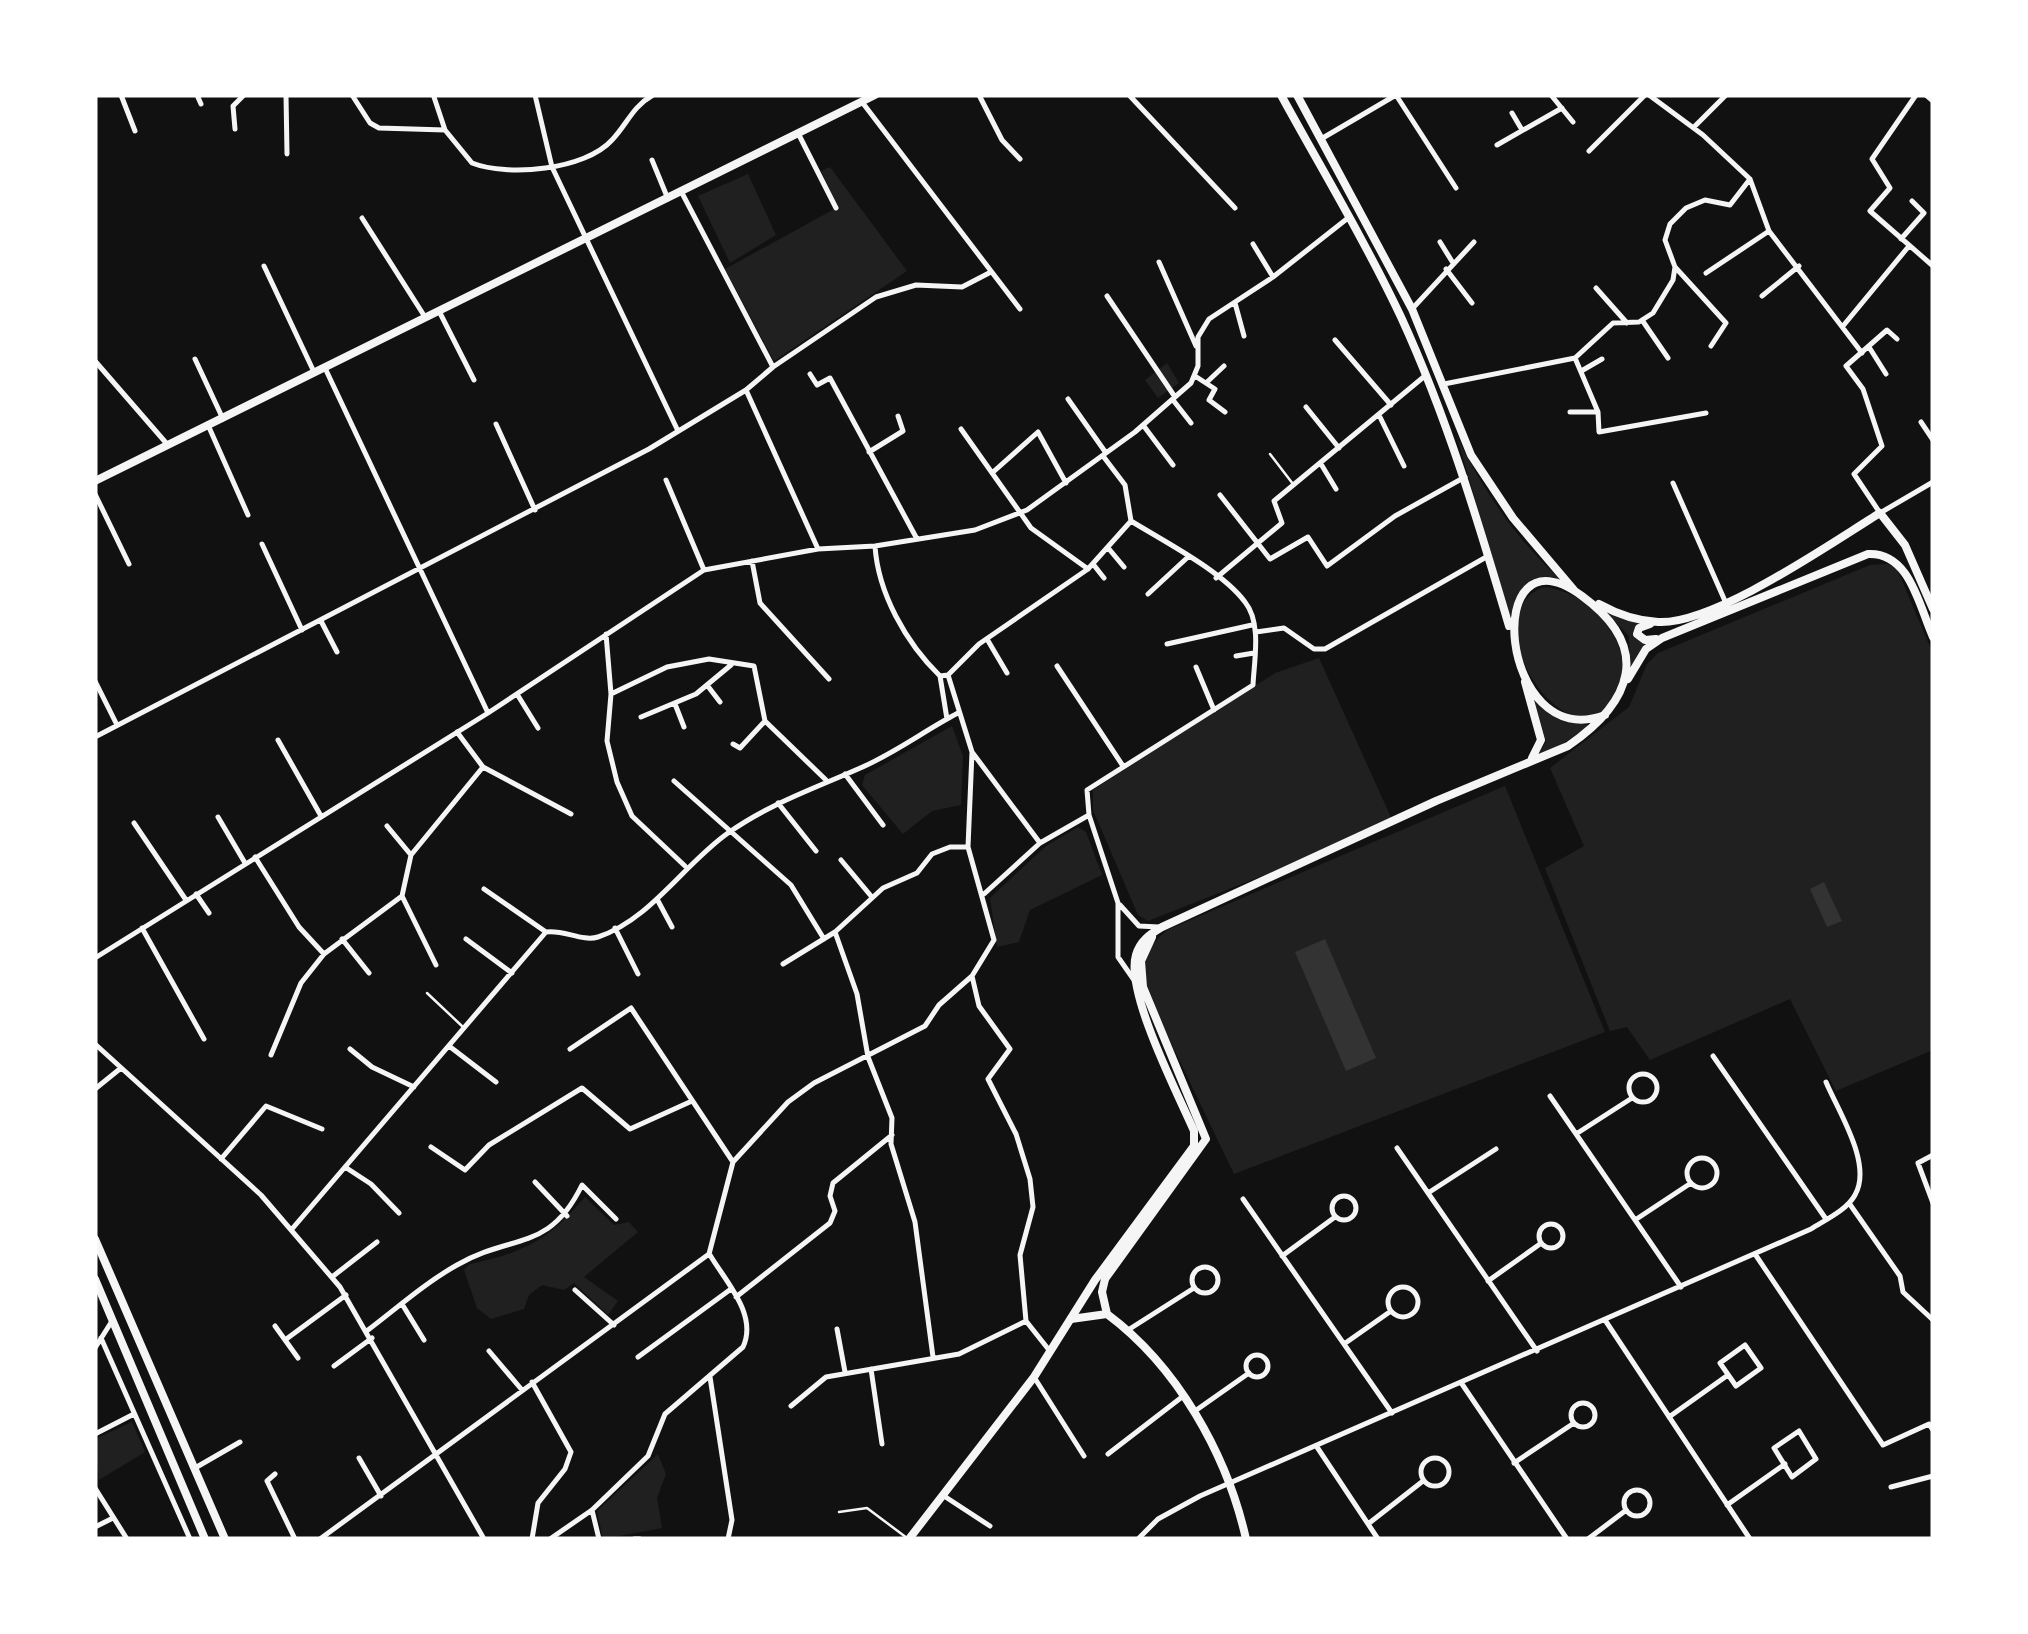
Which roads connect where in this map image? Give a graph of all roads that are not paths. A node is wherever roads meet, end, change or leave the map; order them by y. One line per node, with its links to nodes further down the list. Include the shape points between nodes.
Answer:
1 (122, 95): 30 (street)
2 (197, 95): 22 (street)
3 (244, 95): 27 (street, via 233,106)
4 (286, 95): 35 (street)
5 (352, 95): 28 (street, via 380,128)
6 (534, 95): 38 (street)
7 (654, 95): 38 (street, via 637,104 615,138 595,153)
8 (875, 95): 21 (main road)
9 (980, 95): 36 (street, via 1002,140)
10 (1129, 95): 45 (street)
11 (1281, 95): 47 (main road)
12 (1297, 95): 32 (main road)
13 (1396, 95): 32 (street); 40 (street)
14 (1550, 95): 23 (street)
15 (1647, 95): 26 (street); 34 (street)
16 (1726, 95): 26 (street)
17 (1916, 95): 50 (street, via 1872,160 1890,188 1870,211)
18 (1926, 95): 20 (street)
19 (434, 97): 28 (street)
20 (1933, 101)
21 (862, 102): 31 (main road); 61 (street)
22 (201, 104)
23 (1562, 108): 25 (street); 29 (street)
24 (1512, 113): 29 (street)
25 (1573, 122)
26 (1694, 127): 39 (street)
27 (236, 128)
28 (446, 130): 38 (street, via 464,156 482,167)
29 (1522, 130): 33 (street)
30 (135, 131)
31 (799, 134): 41 (main road); 44 (street)
32 (1320, 139): 70 (main road)
33 (1497, 145)
34 (1589, 151)
35 (287, 154)
36 (1020, 159)
37 (652, 160): 42 (street)
38 (552, 167): 49 (street)
39 (1750, 178): 48 (street); 60 (street, via 1730,205 1696,203 1670,224 1665,240)
40 (1456, 188)
41 (682, 192): 42 (main road); 88 (street)
42 (668, 199): 49 (main road)
43 (1912, 201): 50 (street, via 1924,212)
44 (836, 208)
45 (1236, 208)
46 (362, 218): 72 (street)
47 (1348, 218): 63 (street); 95 (main road)
48 (1769, 231): 58 (street); 62 (street)
49 (586, 239): 71 (main road); 118 (street)
50 (1901, 240): 54 (street)
51 (1440, 242): 57 (street)
52 (1474, 242): 57 (street)
53 (1253, 244): 63 (street)
54 (1909, 246): 59 (street); 75 (street)
55 (1159, 262): 81 (street)
56 (264, 266): 92 (street)
57 (1449, 266): 68 (street); 70 (street)
58 (1799, 266): 66 (street); 75 (street)
59 (1933, 266)
60 (1674, 267): 73 (street, via 1664,300); 79 (street, via 1726,323)
61 (992, 272): 69 (street); 88 (street, via 962,287 916,285 876,297)
62 (1706, 273)
63 (1274, 277): 67 (street)
64 (1596, 288): 74 (street)
65 (1106, 296): 101 (street)
66 (1762, 296)
67 (1235, 302): 76 (street); 81 (street, via 1202,328)
68 (1472, 303)
69 (1020, 308)
70 (1412, 309): 98 (main road)
71 (439, 311): 72 (main road); 96 (street)
72 (425, 318): 90 (main road)
73 (1642, 320): 74 (street); 86 (street)
74 (1627, 323): 84 (street, via 1613,323)
75 (1843, 326): 82 (street)
76 (1244, 336)
77 (1335, 340): 103 (street)
78 (1897, 340): 80 (street, via 1887,330)
79 (1711, 346)
80 (1869, 346): 82 (street); 93 (street)
81 (1197, 349): 94 (street)
82 (1862, 352): 140 (street, via 1846,366 1863,388 1882,446 1854,474)
83 (195, 358): 111 (street)
84 (1575, 358): 91 (street); 98 (street)
85 (1602, 358): 91 (street)
86 (1668, 358)
87 (95, 361): 120 (street)
88 (772, 366): 100 (street)
89 (1224, 366): 97 (street)
90 (325, 368): 92 (main road); 156 (street)
91 (1582, 370): 107 (street)
92 (314, 373): 111 (main road)
93 (1886, 374)
94 (1195, 376): 97 (street); 101 (street)
95 (1426, 376): 103 (street); 129 (main road)
96 (474, 380)
97 (1206, 382): 105 (street, via 1215,390 1209,400)
98 (1444, 384): 160 (main road, via 1471,455)
99 (817, 385): 122 (street, via 830,378)
100 (746, 390): 118 (street); 148 (street)
101 (1174, 398): 113 (street); 115 (street)
102 (1068, 399): 123 (street)
103 (1391, 405): 108 (street)
104 (1306, 406): 121 (street)
105 (1225, 412)
106 (1570, 412): 107 (street)
107 (1598, 412): 109 (street, via 1600,432)
108 (1379, 414): 121 (street); 127 (street)
109 (1706, 414)
110 (898, 416): 122 (street, via 903,431)
111 (224, 419): 116 (main road)
112 (1920, 422): 119 (street)
113 (1191, 423)
114 (496, 424): 139 (street)
115 (1143, 425): 123 (street); 126 (street)
116 (208, 426): 120 (main road); 142 (street)
117 (961, 429): 128 (street)
118 (678, 432): 139 (street)
119 (1933, 440)
120 (168, 444): 131 (main road)
121 (1340, 448): 125 (street)
122 (869, 452): 144 (street)
123 (1105, 454): 133 (street); 143 (street, via 1125,484)
124 (1270, 454): 135 (lane)
125 (1321, 464): 135 (street); 136 (street)
126 (1173, 465)
127 (1404, 466)
128 (992, 473): 133 (street, via 1038,432); 141 (street)
129 (1465, 477): 147 (street, via 1395,516 1329,566 1308,537 1270,559); 150 (main road)
130 (666, 480): 157 (street)
131 (95, 481)
132 (1933, 482): 140 (street)
133 (1066, 483): 141 (street)
134 (1674, 483): 162 (street)
135 (1294, 485): 147 (street, via 1272,504 1282,522)
136 (1336, 489)
137 (95, 494): 153 (street)
138 (1220, 495): 147 (street)
139 (535, 510): 156 (street)
140 (1880, 513): 162 (main road, via 1776,579); 163 (main road, via 1906,544)
141 (1020, 514): 144 (street); 154 (street)
142 (248, 516)
143 (1131, 521): 149 (street); 151 (street)
144 (917, 540): 146 (street)
145 (262, 544): 167 (street)
146 (875, 546): 148 (street); 182 (street, via 876,570 902,627)
147 (1256, 546): 159 (street)
148 (818, 549): 152 (street)
149 (1109, 549): 154 (street); 155 (street)
150 (1488, 556): 166 (street, via 1325,649 1314,649 1290,629); 168 (main road)
151 (1188, 557): 159 (street); 161 (street)
152 (752, 561): 157 (street); 184 (street, via 760,603)
153 (129, 564)
154 (1091, 567): 158 (street); 172 (street)
155 (1124, 567)
156 (421, 570): 164 (street); 193 (street)
157 (704, 570): 169 (street)
158 (1104, 578)
159 (1216, 578): 166 (street, via 1246,602)
160 (1576, 592): 165 (main road, via 1609,610); 168 (main road, via 1554,583 1531,587); 187 (main road, via 1620,635 1627,660)
161 (1148, 594)
162 (1725, 601): 165 (main road)
163 (1933, 609)
164 (321, 621): 167 (street); 174 (street)
165 (1659, 622): 171 (main road, via 1636,634)
166 (1254, 628): 173 (street); 175 (street)
167 (302, 630): 199 (street)
168 (1510, 630): 183 (main road)
169 (606, 634): 188 (street); 189 (street)
170 (1933, 637): 171 (main road, via 1900,564 1880,553)
171 (1662, 638): 187 (main road, via 1646,649)
172 (987, 639): 180 (street); 181 (street)
173 (1167, 644)
174 (337, 652)
175 (1254, 654): 176 (street); 192 (street, via 1253,685)
176 (1236, 656)
177 (730, 665): 186 (street); 189 (street, via 709,659 667,667); 198 (street, via 758,671)
178 (1058, 666): 208 (street)
179 (1196, 667): 192 (street)
180 (1007, 672)
181 (948, 675): 182 (street); 194 (street)
182 (940, 676): 197 (street)
183 (1524, 678): 195 (main road, via 1561,715); 207 (main road, via 1541,740)
184 (828, 679)
185 (95, 681): 199 (street)
186 (707, 685): 190 (street); 191 (street)
187 (1624, 688): 195 (main road)
188 (517, 694): 193 (street); 201 (street)
189 (611, 694): 229 (street, via 607,741 617,782 632,816)
190 (720, 702)
191 (675, 704): 196 (street); 200 (street)
192 (1214, 710): 208 (street)
193 (488, 713): 202 (street)
194 (958, 713): 197 (street); 206 (street)
195 (1605, 715): 207 (main road, via 1568,746)
196 (641, 717)
197 (947, 718): 210 (street)
198 (766, 720): 205 (street, via 740,748); 211 (street)
199 (117, 725): 203 (street)
200 (684, 726)
201 (538, 728)
202 (457, 732): 209 (street); 216 (street)
203 (95, 736)
204 (278, 740): 216 (street)
205 (733, 744)
206 (972, 752): 222 (street); 223 (street)
207 (1530, 761): 240 (main road)
208 (1123, 766): 215 (street, via 1087,790)
209 (483, 768): 214 (street); 225 (street)
210 (844, 774): 211 (street); 219 (street)
211 (826, 780): 213 (street)
212 (674, 782): 221 (street)
213 (778, 803): 221 (street); 224 (street)
214 (571, 814)
215 (1089, 815): 222 (street); 237 (street)
216 (322, 816): 226 (street)
217 (218, 817): 228 (street)
218 (134, 823): 236 (street)
219 (884, 825)
220 (387, 826): 225 (street)
221 (730, 832): 229 (street); 247 (street, via 791,884)
222 (1040, 843): 232 (street)
223 (968, 847): 232 (street); 234 (street, via 932,854 917,873)
224 (816, 851)
225 (411, 855): 233 (street)
226 (255, 857): 228 (street); 248 (street)
227 (841, 860): 234 (street)
228 (246, 863): 231 (street)
229 (685, 866): 235 (street)
230 (484, 889): 243 (street)
231 (196, 894): 236 (street); 238 (street)
232 (984, 894): 255 (street, via 994,940)
233 (402, 896): 246 (street); 251 (street)
234 (872, 896): 244 (street)
235 (657, 898): 239 (street); 242 (street)
236 (186, 900): 241 (street)
237 (1118, 903): 240 (street, via 1139,926); 256 (street, via 1118,957)
238 (209, 913)
239 (672, 927)
240 (1162, 927): 256 (main road, via 1136,953); 316 (main road, via 1142,960 1143,986 1206,1139 1105,1279)
241 (142, 928): 249 (street); 259 (street)
242 (616, 928): 243 (street, via 594,938); 254 (street)
243 (546, 932): 253 (street)
244 (835, 932): 247 (street); 266 (street, via 857,994)
245 (466, 938): 253 (street)
246 (342, 939): 248 (street); 252 (street)
247 (824, 939): 250 (street)
248 (324, 954): 264 (street, via 301,983)
249 (95, 958)
250 (783, 964)
251 (436, 965)
252 (369, 973)
253 (512, 973): 258 (street)
254 (638, 974)
255 (972, 976): 266 (street, via 925,1026); 321 (street, via 979,1006 1010,1049 988,1079 1030,1179 1033,1207 1020,1255)
256 (1134, 980): 317 (main road, via 1196,1137)
257 (428, 993): 258 (lane)
258 (464, 1028): 261 (street)
259 (204, 1039)
260 (95, 1044): 267 (street)
261 (449, 1046): 268 (street); 270 (street)
262 (350, 1049): 270 (street)
263 (570, 1049): 274 (street, via 631,1008)
264 (271, 1055)
265 (1713, 1056): 294 (street)
266 (868, 1057): 276 (street); 283 (street, via 788,1102)
267 (120, 1068): 271 (street); 282 (street)
268 (496, 1082)
269 (1826, 1082): 289 (street, via 1858,1158 1860,1178)
270 (414, 1086): 284 (street)
271 (95, 1089)
272 (1550, 1096): 277 (street)
273 (1632, 1098): 273 (street, via 1631,1080 1638,1074 1655,1080 1652,1100); 277 (street)
274 (692, 1102): 278 (street, via 630,1130 582,1088 489,1145 465,1170); 283 (street)
275 (322, 1128): 282 (street, via 266,1106)
276 (895, 1134): 312 (street, via 834,1183 830,1223); 337 (street, via 891,1144 915,1222)
277 (1576, 1134): 296 (street)
278 (431, 1147)
279 (1397, 1148): 287 (street)
280 (1496, 1149): 287 (street)
281 (1933, 1155): 290 (street, via 1918,1163)
282 (221, 1159): 297 (street)
283 (732, 1162): 301 (street)
284 (345, 1166): 291 (street); 297 (street)
285 (535, 1182): 292 (street)
286 (1691, 1182): 286 (street, via 1688,1167 1694,1161 1715,1166 1711,1185); 296 (street)
287 (1428, 1193): 306 (street)
288 (1243, 1200): 303 (street)
289 (1849, 1203): 294 (street); 319 (street, via 1900,1276 1902,1292)
290 (1933, 1203)
291 (399, 1213)
292 (567, 1216): 295 (street, via 582,1185); 314 (street, via 537,1237 462,1262)
293 (1335, 1217): 293 (street, via 1353,1216 1353,1199 1334,1201); 303 (street)
294 (1826, 1218): 302 (street)
295 (616, 1219)
296 (1636, 1220): 307 (street)
297 (292, 1229): 304 (street)
298 (95, 1238): 367 (main road)
299 (377, 1242): 304 (street)
300 (1540, 1244): 300 (street, via 1561,1244 1561,1228 1546,1224); 306 (street)
301 (709, 1254): 309 (street); 322 (street)
302 (1755, 1254): 307 (street); 356 (street, via 1882,1446 1929,1424)
303 (1282, 1256): 331 (street)
304 (332, 1277): 311 (street)
305 (95, 1278): 313 (main road)
306 (1488, 1281): 334 (street)
307 (1681, 1287): 318 (street)
308 (1194, 1288): 308 (street, via 1210,1292 1216,1273 1198,1270); 326 (street)
309 (730, 1289): 312 (street); 336 (street)
310 (575, 1290): 322 (street)
311 (346, 1295): 325 (street); 329 (street)
312 (736, 1297): 345 (street, via 750,1332)
313 (99, 1300): 320 (main road)
314 (402, 1304): 325 (street); 330 (street)
315 (1392, 1311): 315 (street, via 1412,1314 1415,1293 1392,1292); 331 (street)
316 (1107, 1314): 317 (main road); 326 (main road)
317 (1071, 1318): 333 (main road)
318 (1605, 1320): 334 (street); 354 (street)
319 (1933, 1320)
320 (112, 1321): 327 (street); 386 (main road)
321 (1026, 1321): 333 (street); 337 (street, via 971,1351)
322 (614, 1325): 346 (street)
323 (275, 1326): 329 (street)
324 (838, 1329): 341 (street)
325 (368, 1330): 328 (street)
326 (1128, 1330): 349 (main road)
327 (101, 1338): 332 (street); 353 (street)
328 (372, 1338): 339 (street); 364 (street)
329 (285, 1340): 338 (street)
330 (424, 1340)
331 (1344, 1344): 352 (street)
332 (95, 1348)
333 (1050, 1350): 344 (main road)
334 (1537, 1351): 347 (street)
335 (489, 1352): 348 (street)
336 (638, 1357)
337 (933, 1357): 340 (street)
338 (298, 1358)
339 (334, 1366)
340 (871, 1369): 341 (street); 359 (street)
341 (845, 1372): 350 (street, via 826,1378)
342 (1249, 1373): 342 (street, via 1266,1373 1266,1358 1250,1357); 351 (street)
343 (1728, 1375): 343 (street, via 1720,1363 1745,1345 1761,1368 1736,1386); 354 (street)
344 (1034, 1376): 362 (street); 375 (main road)
345 (710, 1377): 377 (street, via 664,1414 651,1453); 394 (street, via 732,1520)
346 (532, 1382): 348 (street); 391 (street, via 571,1452 538,1503)
347 (1462, 1384): 352 (street); 365 (street)
348 (522, 1390): 364 (street)
349 (1182, 1397): 351 (main road); 361 (street)
350 (791, 1406)
351 (1192, 1413): 371 (main road)
352 (1392, 1413): 360 (street)
353 (134, 1414): 357 (street); 385 (street)
354 (1669, 1417): 376 (street)
355 (1574, 1423): 355 (street, via 1589,1426 1589,1404 1574,1407); 365 (street)
356 (1933, 1430)
357 (95, 1434)
358 (240, 1442): 367 (street)
359 (882, 1444)
360 (1317, 1447): 371 (street); 381 (street)
361 (1108, 1454)
362 (1084, 1456)
363 (359, 1458): 374 (street)
364 (435, 1458): 374 (street); 390 (street)
365 (1514, 1463): 399 (street)
366 (1785, 1464): 366 (street, via 1774,1448 1799,1432 1816,1460 1792,1476); 376 (street)
367 (194, 1468): 387 (main road)
368 (276, 1474): 388 (street, via 267,1481)
369 (1933, 1476): 372 (street)
370 (1424, 1481): 370 (street, via 1424,1464 1440,1458 1447,1464 1450,1472 1440,1486); 381 (street)
371 (1230, 1484): 396 (street, via 1158,1519); 397 (main road)
372 (1890, 1487)
373 (95, 1488): 380 (street)
374 (381, 1496): 389 (street)
375 (944, 1496): 382 (street); 395 (main road)
376 (1727, 1505): 401 (street)
377 (592, 1510): 392 (street); 393 (street)
378 (1626, 1511): 378 (street, via 1645,1514 1649,1495 1629,1491); 400 (street)
379 (839, 1512): 395 (lane, via 867,1508)
380 (112, 1519): 383 (street); 384 (street)
381 (1368, 1524): 398 (street)
382 (990, 1526)
383 (95, 1527)
384 (126, 1539)
385 (190, 1539)
386 (205, 1539)
387 (224, 1539)
388 (295, 1539)
389 (320, 1539)
390 (484, 1539)
391 (532, 1539)
392 (550, 1539)
393 (598, 1539)
394 (728, 1539)
395 (909, 1539)
396 (1138, 1539)
397 (1246, 1539)
398 (1378, 1539)
399 (1566, 1539)
400 (1588, 1539)
401 (1750, 1539)

